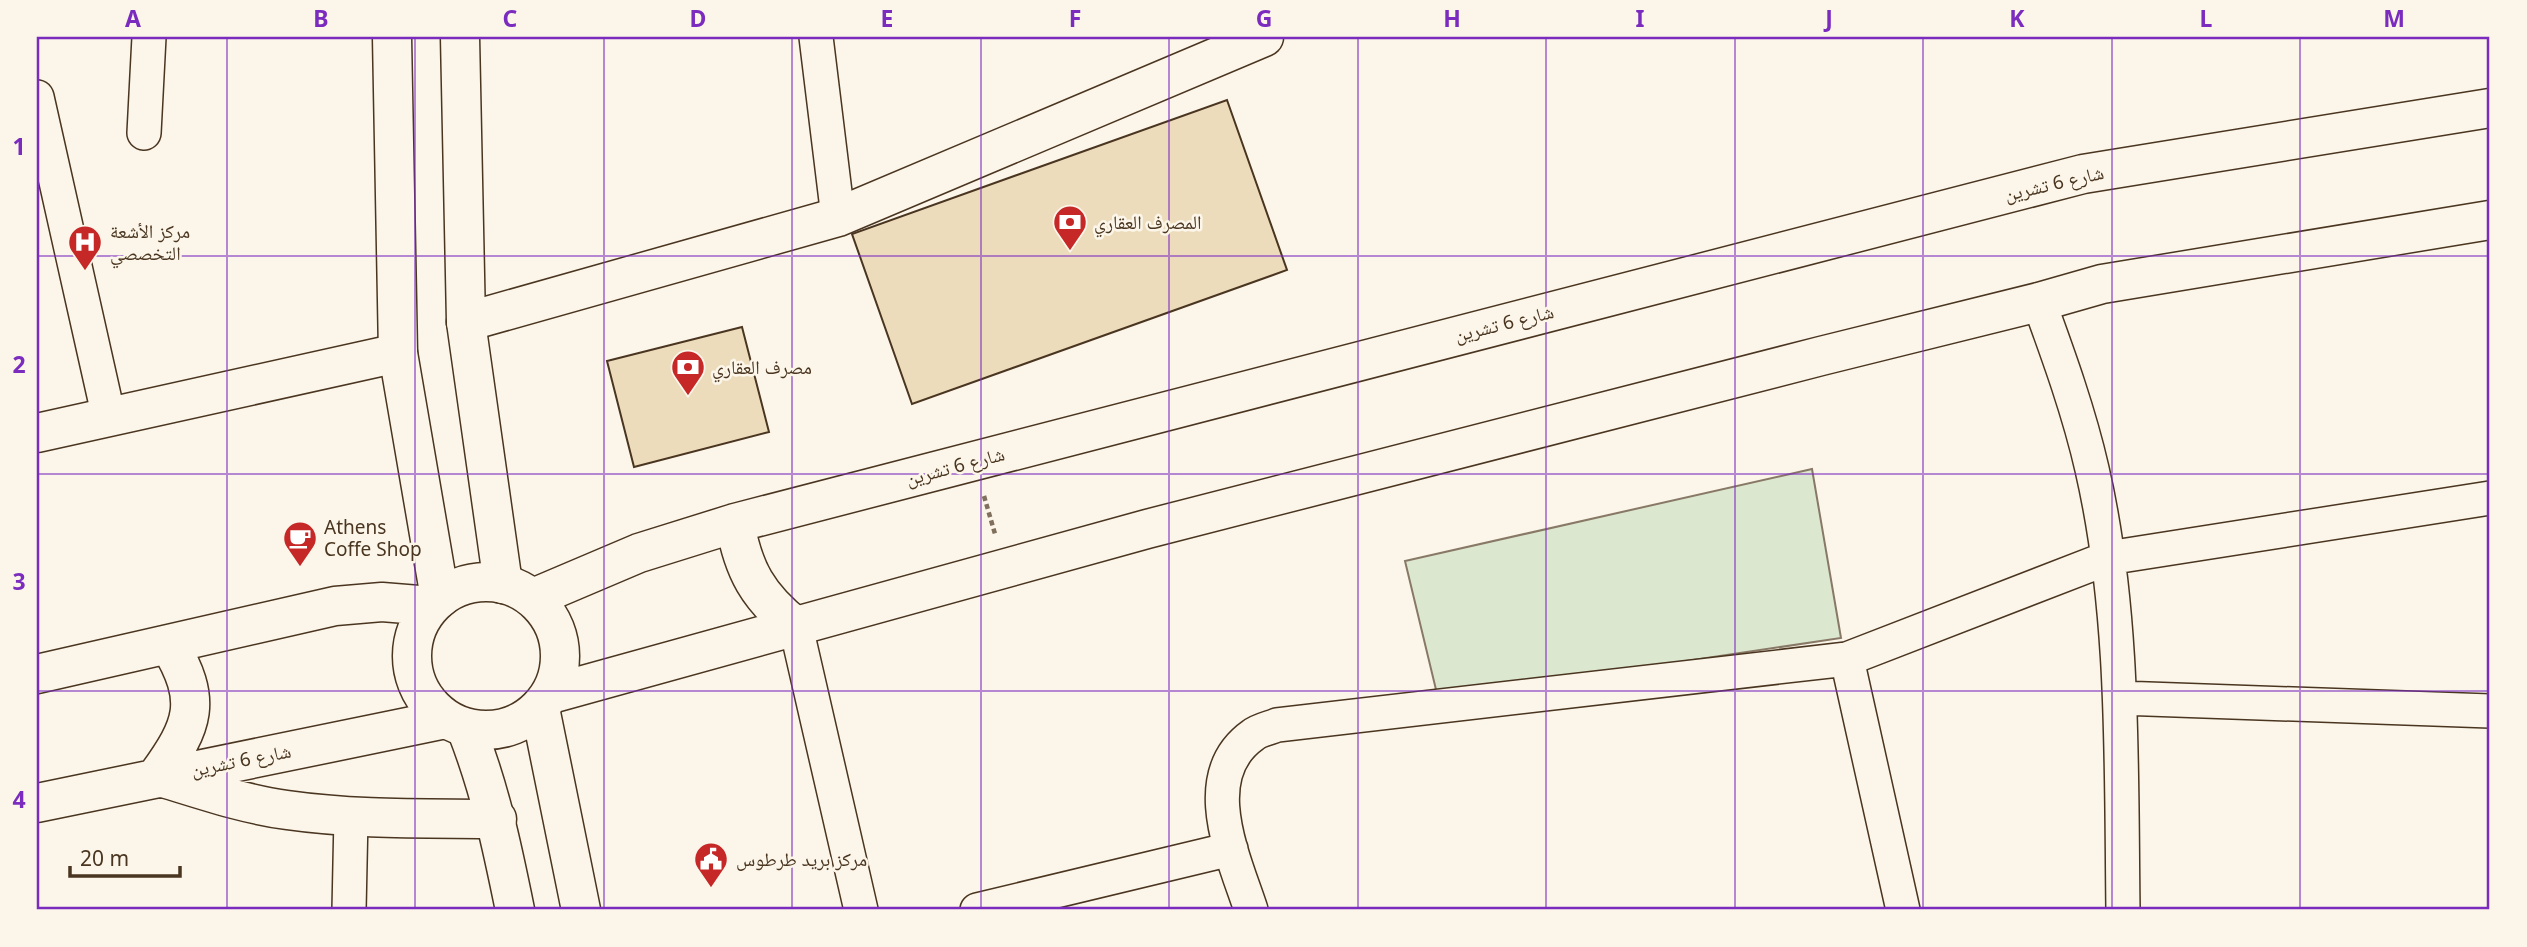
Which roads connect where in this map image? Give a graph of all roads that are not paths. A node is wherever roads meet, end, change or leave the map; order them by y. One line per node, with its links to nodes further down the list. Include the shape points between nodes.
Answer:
1 (149, 37): 8 (street)
2 (392, 37): 13 (main road)
3 (460, 37): 12 (main road)
4 (816, 37): 9 (street)
5 (1264, 37): 9 (main road)
6 (37, 97): 14 (street)
7 (2490, 108): 17 (main road, شارع 6 تشرين, via 2083,174)
8 (144, 133)
9 (838, 217): 12 (main road)
10 (2490, 220): 11 (main road, via 2102,284)
11 (2039, 302): 18 (street, via 2092,470); 21 (main road, via 1174,522)
12 (466, 322): 19 (main road)
13 (398, 353): 14 (main road); 20 (main road)
14 (109, 418): 15 (main road)
15 (37, 433)
16 (2490, 498): 18 (street)
17 (735, 523): 19 (main road, شارع 6 تشرين); 21 (main road, via 747,571 776,612)
18 (2108, 558): 23 (street); 25 (street)
19 (518, 591): 20 (main road, via 481,582 460,587); 26 (main road, via 550,618 559,642 560,669)
20 (436, 602): 22 (main road, via 335,606); 28 (main road, via 419,624 413,666 418,687 430,705)
21 (796, 627): 26 (main road); 37 (street)
22 (169, 644): 24 (main road); 29 (main road, via 184,673 191,705 180,745)
23 (1847, 659): 33 (street, via 1277,724 1253,735 1232,757 1222,781 1222,810); 40 (street)
24 (37, 674)
25 (2120, 698): 27 (street); 41 (street)
26 (545, 701): 28 (main road, via 518,724 492,731); 36 (main road)
27 (2490, 711)
28 (456, 723): 29 (main road, شارع 6 تشرين); 32 (main road, via 484,773)
29 (158, 776): 30 (main road, شارع 6 تشرين); 31 (main road, via 237,801)
30 (37, 803)
31 (351, 817): 32 (main road); 34 (street)
32 (497, 819): 35 (main road)
33 (1231, 849): 38 (street); 39 (street)
34 (349, 910)
35 (515, 910)
36 (581, 910)
37 (860, 910)
38 (977, 910)
39 (1251, 910)
40 (1903, 910)
41 (2123, 910)

